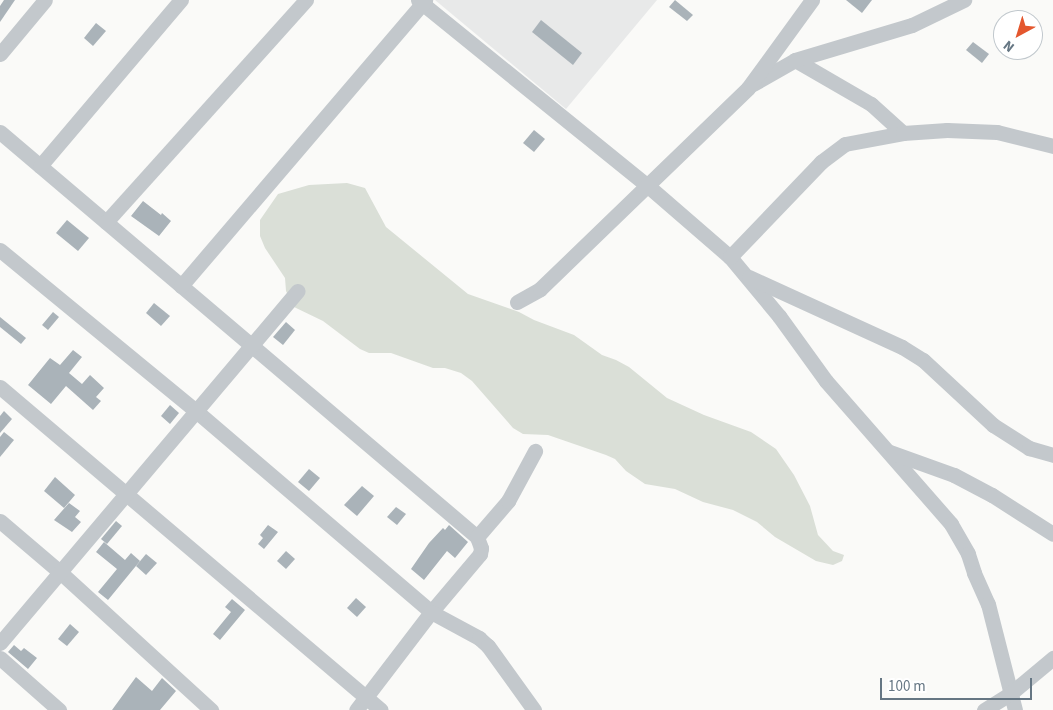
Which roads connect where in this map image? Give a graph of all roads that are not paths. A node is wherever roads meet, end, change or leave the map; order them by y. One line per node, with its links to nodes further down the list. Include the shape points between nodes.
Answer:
1 (45, 0): 7 (street)
2 (181, 0): 13 (street)
3 (306, 0): 15 (street)
4 (812, 0): 9 (street)
5 (964, 0): 8 (street, via 912,25)
6 (422, 1): 14 (street); 19 (street)
7 (0, 54)
8 (795, 60): 9 (street); 11 (street, via 871,104)
9 (748, 88): 14 (street)
10 (0, 132): 13 (street)
11 (903, 133): 12 (street, via 947,130 998,132); 17 (street, via 845,144 821,162)
12 (1053, 146)
13 (40, 166): 15 (street)
14 (648, 186): 17 (street); 21 (street, via 540,290)
15 (106, 222): 19 (street)
16 (0, 250): 24 (street)
17 (730, 257): 18 (street)
18 (745, 275): 26 (street, via 826,381); 27 (street, via 902,347 923,360 993,425 1029,448)
19 (181, 286): 22 (street)
20 (297, 291): 22 (street)
21 (517, 302)
22 (250, 345): 24 (street); 31 (street)
23 (0, 387): 28 (street)
24 (196, 411): 28 (street); 33 (street)
25 (535, 450): 31 (street, via 508,501)
26 (888, 452): 30 (street, via 954,475); 37 (street, via 951,524 968,554 988,604)
27 (1053, 455)
28 (126, 493): 32 (street); 38 (street)
29 (0, 521): 32 (street)
30 (1053, 534)
31 (477, 537): 33 (street, via 480,554)
32 (60, 572): 34 (street); 40 (street)
33 (431, 612): 38 (street); 42 (street, via 480,638)
34 (0, 643)
35 (0, 658): 39 (street)
36 (1053, 658): 37 (street)
37 (1011, 693): 43 (street); 44 (street)
38 (361, 704): 41 (street)
39 (59, 710)
40 (211, 710)
41 (381, 710)
42 (534, 710)
43 (984, 710)
44 (1015, 710)

